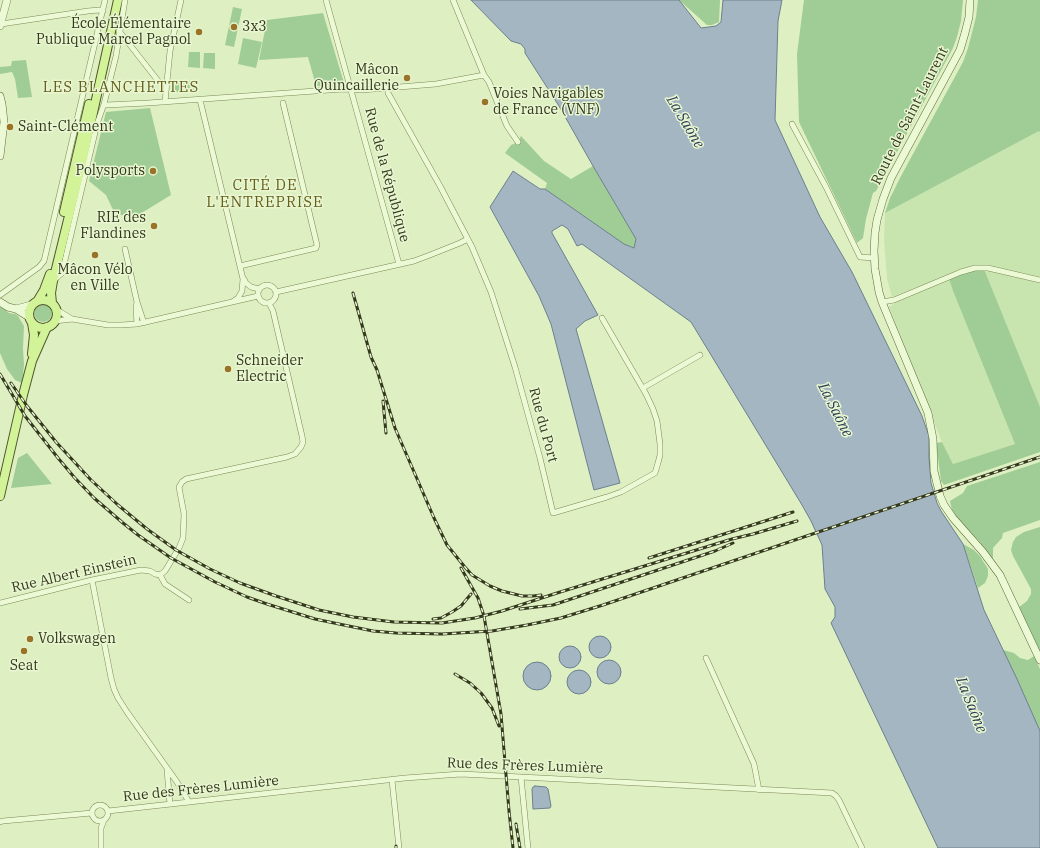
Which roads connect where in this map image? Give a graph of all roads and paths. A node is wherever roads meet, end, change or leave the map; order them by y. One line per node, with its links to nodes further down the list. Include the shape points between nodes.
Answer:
1 (6, 0): 11 (main road)
2 (105, 0): 10 (street)
3 (112, 0): 41 (main road, via 49,280)
4 (118, 0): 31 (main road)
5 (125, 0): 12 (street)
6 (181, 0): 19 (street, via 170,51)
7 (326, 0): 15 (street, Rue de la République)
8 (453, 0): 13 (street)
9 (970, 0): 27 (main road, Route de Saint-Laurent, via 966,33 960,50 886,189 877,220)
10 (103, 11): 11 (street); 35 (street, via 44,261)
11 (0, 24)
12 (119, 31): 14 (street); 21 (street, via 116,56)
13 (484, 75): 15 (street, via 436,84); 23 (street, via 507,126)
14 (159, 82)
15 (351, 89): 18 (street); 28 (street, Rue de la République)
16 (388, 92): 25 (street, Rue du Port)
17 (0, 96): 24 (main road, via 4,122)
18 (200, 100): 19 (street); 29 (street)
19 (165, 102): 21 (street)
20 (283, 103): 29 (street, via 317,245 314,249)
21 (104, 104): 31 (street, via 62,273)
22 (792, 124): 27 (street, via 860,257)
23 (518, 142)
24 (0, 156)
25 (468, 239): 28 (street, via 430,255); 54 (street, Rue du Port, via 491,292 515,367 553,513 607,497 655,473 660,454 657,421)
26 (125, 249): 38 (street)
27 (874, 258): 40 (main road, Route de Saint-Laurent)
28 (398, 264): 34 (street)
29 (240, 266): 30 (street)
30 (243, 278): 33 (street, via 251,287); 39 (street, via 242,291)
31 (53, 280): 43 (main road)
32 (1040, 280): 40 (street, via 981,267 961,272 894,300)
33 (259, 289): 34 (street, via 263,285 269,285); 36 (street)
34 (276, 292): 42 (street, via 274,300)
35 (0, 295)
36 (258, 296): 39 (street); 42 (street, via 261,301)
37 (0, 302): 44 (main road)
38 (137, 302): 49 (street); 50 (street)
39 (232, 302): 49 (street)
40 (882, 302): 61 (main road, Route de Saint-Laurent, via 928,413 933,439 935,478 942,501 1000,575)
41 (35, 303): 43 (main road, via 46,300); 44 (main road); 47 (main road, via 29,313)
42 (269, 303): 56 (street, via 302,436 301,448 296,454 287,457 182,482 179,491 184,514 183,538 165,571)
43 (55, 306): 46 (street); 48 (main road)
44 (16, 309): 47 (main road)
45 (602, 318): 54 (street, Rue du Port)
46 (72, 319): 48 (street); 50 (street, via 108,325)
47 (31, 320): 51 (main road, via 39,327); 53 (main road, via 34,335)
48 (55, 321): 51 (main road)
49 (144, 323): 50 (street)
50 (137, 324)
51 (47, 327): 53 (main road)
52 (700, 355): 54 (street)
53 (32, 361): 55 (main road)
54 (643, 388)
55 (0, 496)
56 (160, 575): 57 (street, Rue Albert Einstein, via 141,570); 58 (street, via 165,584)
57 (92, 580): 59 (street, Rue Albert Einstein); 62 (street, via 114,689 127,712)
58 (189, 600)
59 (0, 603)
60 (706, 658): 65 (street, via 754,764)
61 (1040, 660)
62 (167, 768): 66 (street); 67 (street)
63 (520, 776): 64 (street, Rue des Frères Lumière, via 461,774); 65 (street, Rue des Frères Lumière); 76 (street)
64 (392, 780): 66 (street, Rue des Frères Lumière); 75 (street)
65 (759, 790): 77 (street, Rue des Frères Lumière, via 832,793 839,800)
66 (189, 802): 67 (street, Rue des Frères Lumière)
67 (170, 804): 68 (street, Rue des Frères Lumière)
68 (108, 811): 69 (street, via 105,806 98,805); 71 (street)
69 (92, 813): 70 (street); 72 (street)
70 (96, 819): 71 (street); 73 (street)
71 (104, 820): 73 (street)
72 (1, 821)
73 (100, 828): 74 (street)
74 (102, 848)
75 (399, 848)
76 (528, 848)
77 (862, 848)

